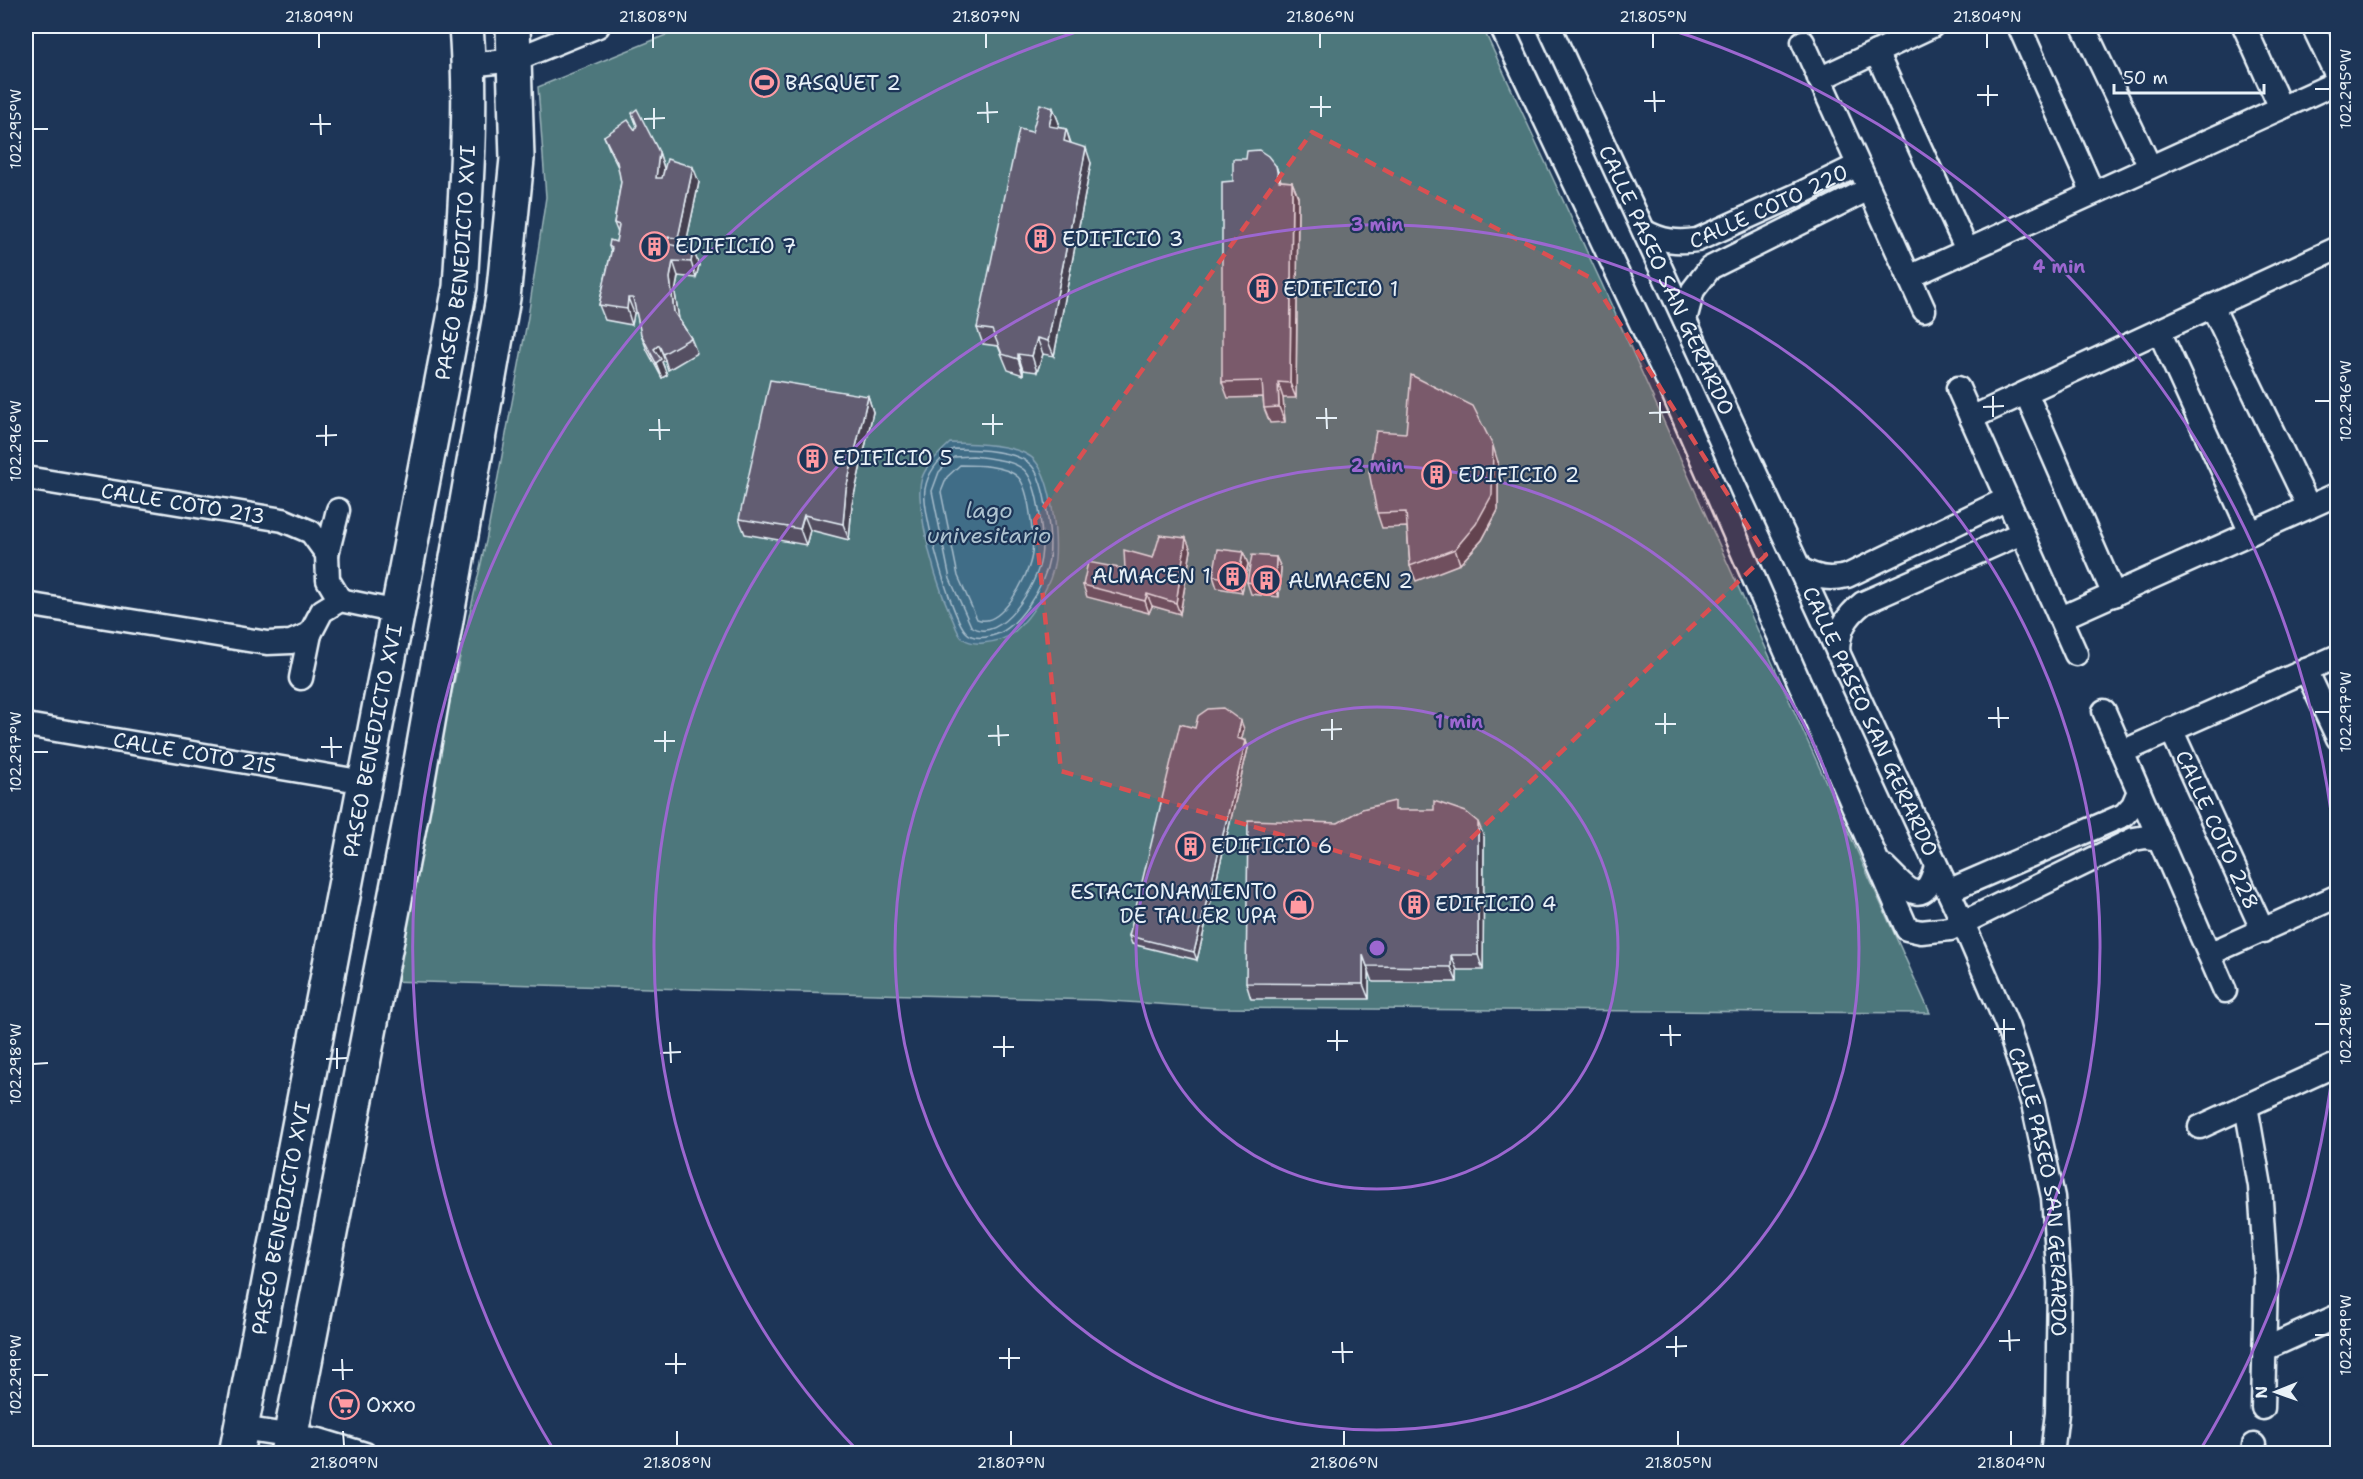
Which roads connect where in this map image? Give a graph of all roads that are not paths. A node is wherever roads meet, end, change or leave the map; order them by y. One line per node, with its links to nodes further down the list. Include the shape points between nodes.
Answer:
1 (466, 26): 14 (street, PASEO BENEDICTO XVI)
2 (513, 26): 13 (street)
3 (598, 26): 13 (street)
4 (1501, 26): 61 (street, CALLE PASEO SAN GERARDO, via 1663,370)
5 (1549, 26): 22 (street, CALLE PASEO SAN GERARDO)
6 (1932, 26): 12 (street)
7 (2019, 26): 21 (street)
8 (2083, 26): 19 (street)
9 (2244, 26): 17 (street)
10 (2313, 26): 16 (street)
11 (1803, 42): 15 (street, CALLE COTO 220)
12 (1876, 52): 15 (street); 24 (street)
13 (514, 60): 14 (street); 76 (street, via 517,159 503,298 414,801)
14 (469, 65): 45 (street, PASEO BENEDICTO XVI, via 460,287)
15 (1819, 80): 18 (street, CALLE COTO 220)
16 (2337, 80): 17 (street)
17 (2282, 108): 19 (street)
18 (1858, 165): 20 (street, CALLE COTO 220); 22 (street, CALLE COTO 220, via 1697,240 1667,241)
19 (2150, 167): 21 (street)
20 (1869, 189): 25 (street, CALLE COTO 220); 28 (street, CALLE COTO 220, via 1710,268 1693,290)
21 (2093, 193): 24 (street)
22 (1644, 231): 28 (street, CALLE PASEO SAN GERARDO)
23 (2337, 248): 26 (street)
24 (1967, 250): 25 (street)
25 (1909, 277): 27 (street, CALLE COTO 220)
26 (2212, 306): 29 (street); 36 (street)
27 (1924, 310)
28 (1685, 320): 41 (street, CALLE PASEO SAN GERARDO)
29 (2159, 331): 31 (street); 39 (street)
30 (1958, 388): 32 (street)
31 (2026, 393): 32 (street); 42 (street)
32 (1971, 418): 35 (street)
33 (26, 478): 40 (street, CALLE COTO 213, via 283,520 311,532)
34 (2337, 494): 36 (street)
35 (2007, 499): 38 (street); 41 (street, via 1847,576 1826,579)
36 (2309, 507): 39 (street)
37 (338, 510): 40 (street)
38 (2022, 533): 46 (street); 48 (street, via 1863,603 1842,627)
39 (2251, 534): 42 (street)
40 (327, 554): 43 (street, via 328,580)
41 (1800, 569): 48 (street, CALLE PASEO SAN GERARDO)
42 (2114, 595): 46 (street)
43 (340, 600): 45 (street); 47 (street, via 322,611)
44 (26, 604): 47 (street, via 267,643 291,642)
45 (398, 612): 58 (street, PASEO BENEDICTO XVI)
46 (2061, 618): 49 (street)
47 (310, 634): 52 (street)
48 (1838, 653): 62 (street, CALLE PASEO SAN GERARDO)
49 (2076, 654)
50 (2337, 656): 51 (street, CALLE COTO 228)
51 (2306, 670): 55 (street, CALLE COTO 228); 56 (street)
52 (301, 678)
53 (2104, 711): 57 (street)
54 (26, 725): 58 (street, CALLE COTO 215)
55 (2171, 729): 57 (street, CALLE COTO 228); 66 (street, CALLE COTO 228)
56 (2337, 738)
57 (2122, 752): 59 (street)
58 (365, 782): 75 (street, PASEO BENEDICTO XVI)
59 (2139, 791): 60 (street); 63 (street, via 2124,815)
60 (2160, 839): 65 (street, via 2134,839); 67 (street)
61 (1877, 860): 62 (street, via 1913,892 1928,889); 65 (street, CALLE PASEO SAN GERARDO, via 1907,929 1936,932)
62 (1936, 866): 63 (street, CALLE PASEO SAN GERARDO)
63 (1948, 891): 65 (street, CALLE PASEO SAN GERARDO)
64 (2337, 896): 66 (street, CALLE COTO 228)
65 (1963, 923): 78 (street, CALLE PASEO SAN GERARDO, via 2011,1036 2033,1104 2053,1197 2059,1283 2057,1413)
66 (2262, 931): 67 (street, CALLE COTO 228)
67 (2209, 954): 68 (street)
68 (2225, 991)
69 (2337, 1064): 70 (street)
70 (2246, 1106): 71 (street); 73 (street, via 2260,1186 2266,1277)
71 (2200, 1127)
72 (2337, 1316): 73 (street)
73 (2265, 1349): 74 (street)
74 (2263, 1408)
75 (238, 1441): 76 (street)
76 (288, 1444): 77 (street, via 319,1440)
77 (365, 1454)
78 (2052, 1454)

